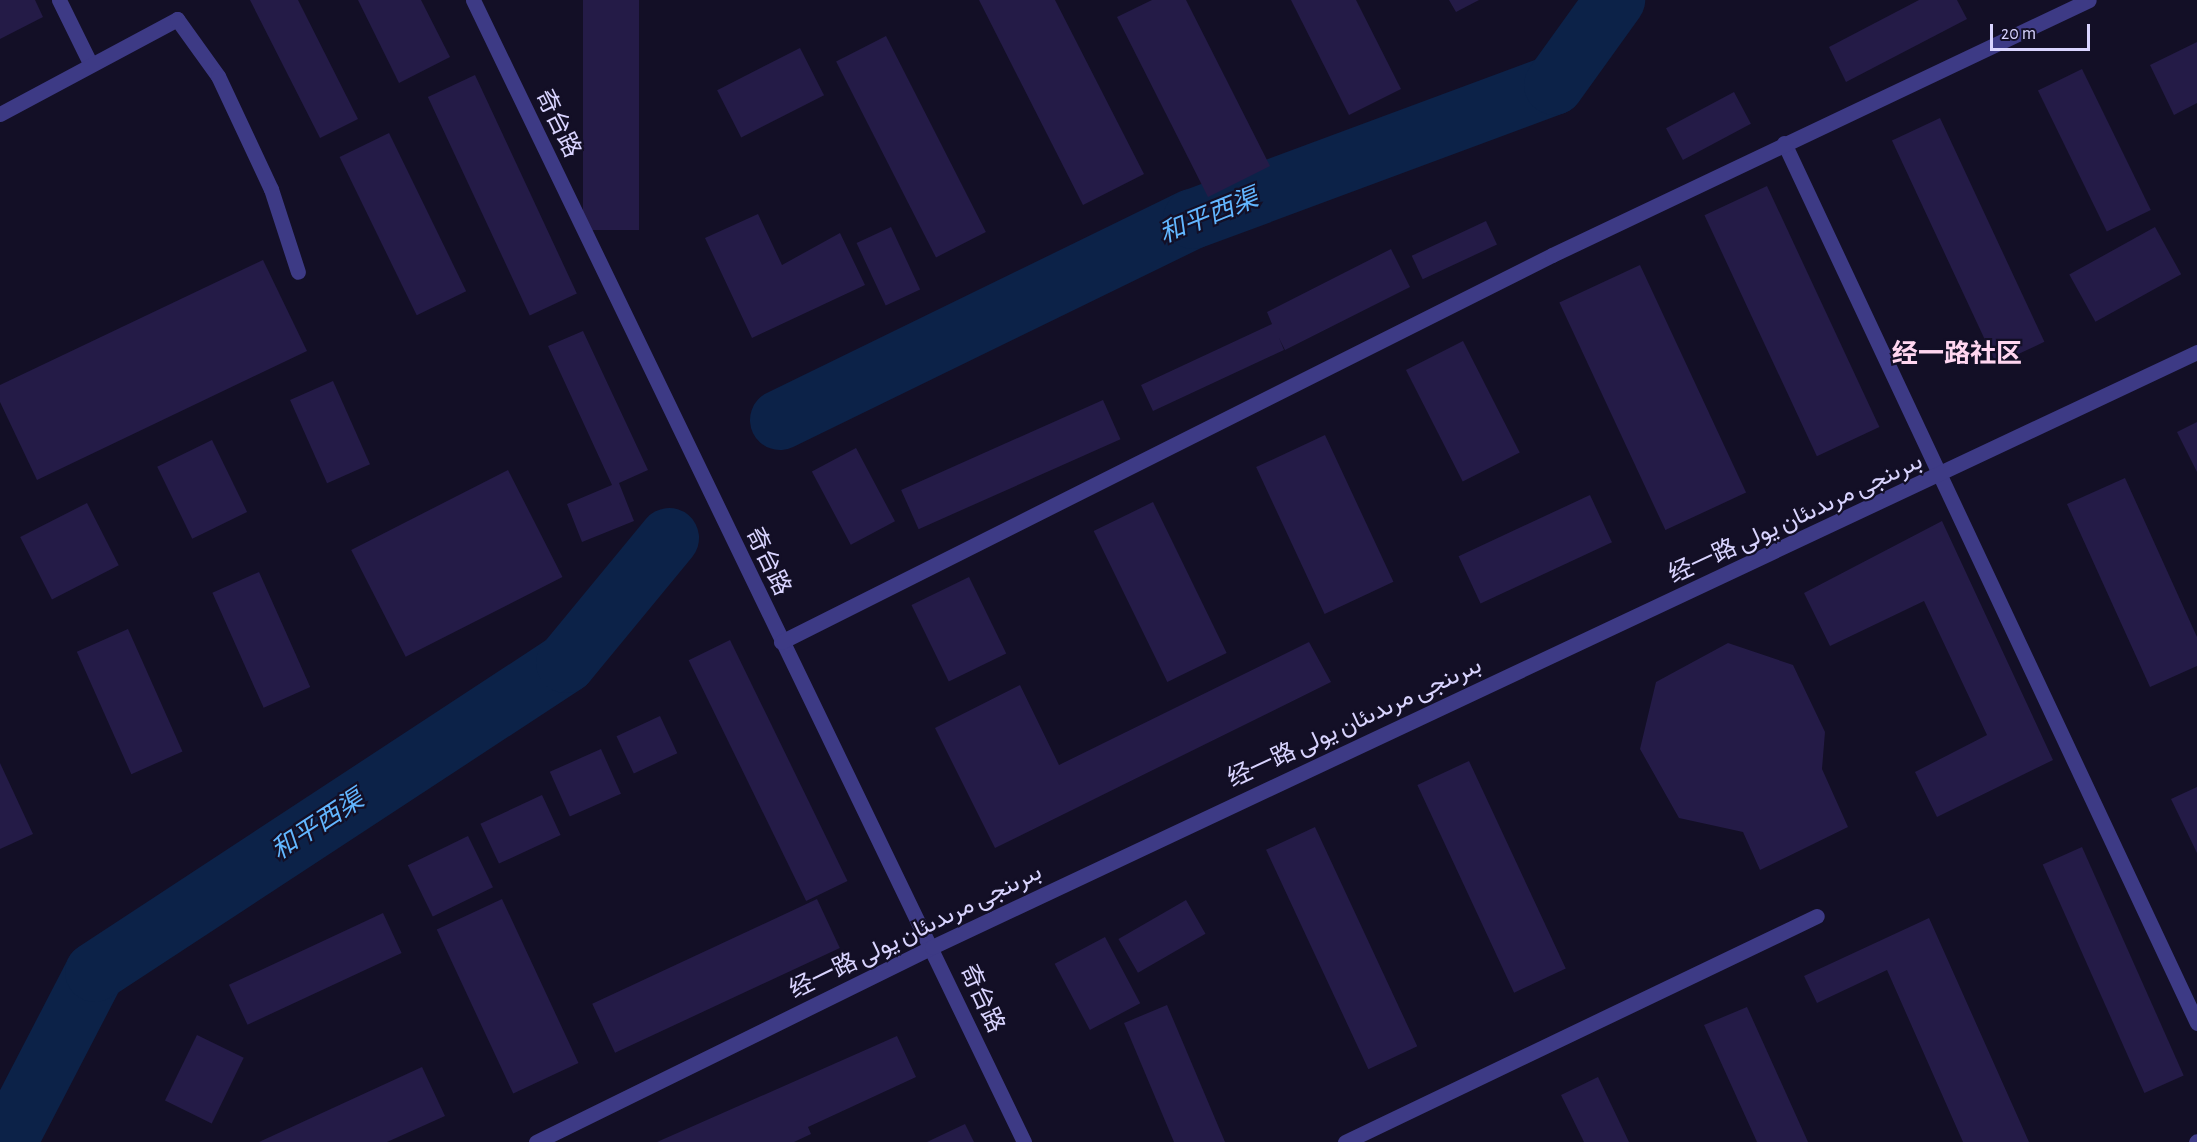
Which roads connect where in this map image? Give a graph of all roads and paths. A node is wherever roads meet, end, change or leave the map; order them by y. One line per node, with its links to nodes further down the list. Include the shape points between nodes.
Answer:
1 (59, 0): 4 (street)
2 (473, 0): 10 (street, 奇台路)
3 (2089, 0): 6 (street)
4 (92, 65): 5 (street); 7 (street, via 177,19 218,76 270,189)
5 (0, 114)
6 (1784, 143): 9 (street); 10 (street)
7 (298, 272)
8 (2197, 352): 9 (street, 经一路 بىرىنجى مرىدىئان يولى)
9 (1939, 478): 12 (street, 经一路 بىرىنجى مرىدىئان يولى); 13 (street)
10 (781, 642): 12 (street, 奇台路)
11 (1817, 916): 16 (street)
12 (932, 947): 14 (street, 经一路 بىرىنجى مرىدىئان يولى); 15 (street, 奇台路)
13 (2197, 1023)
14 (536, 1142)
15 (1024, 1142)
16 (1345, 1142)

